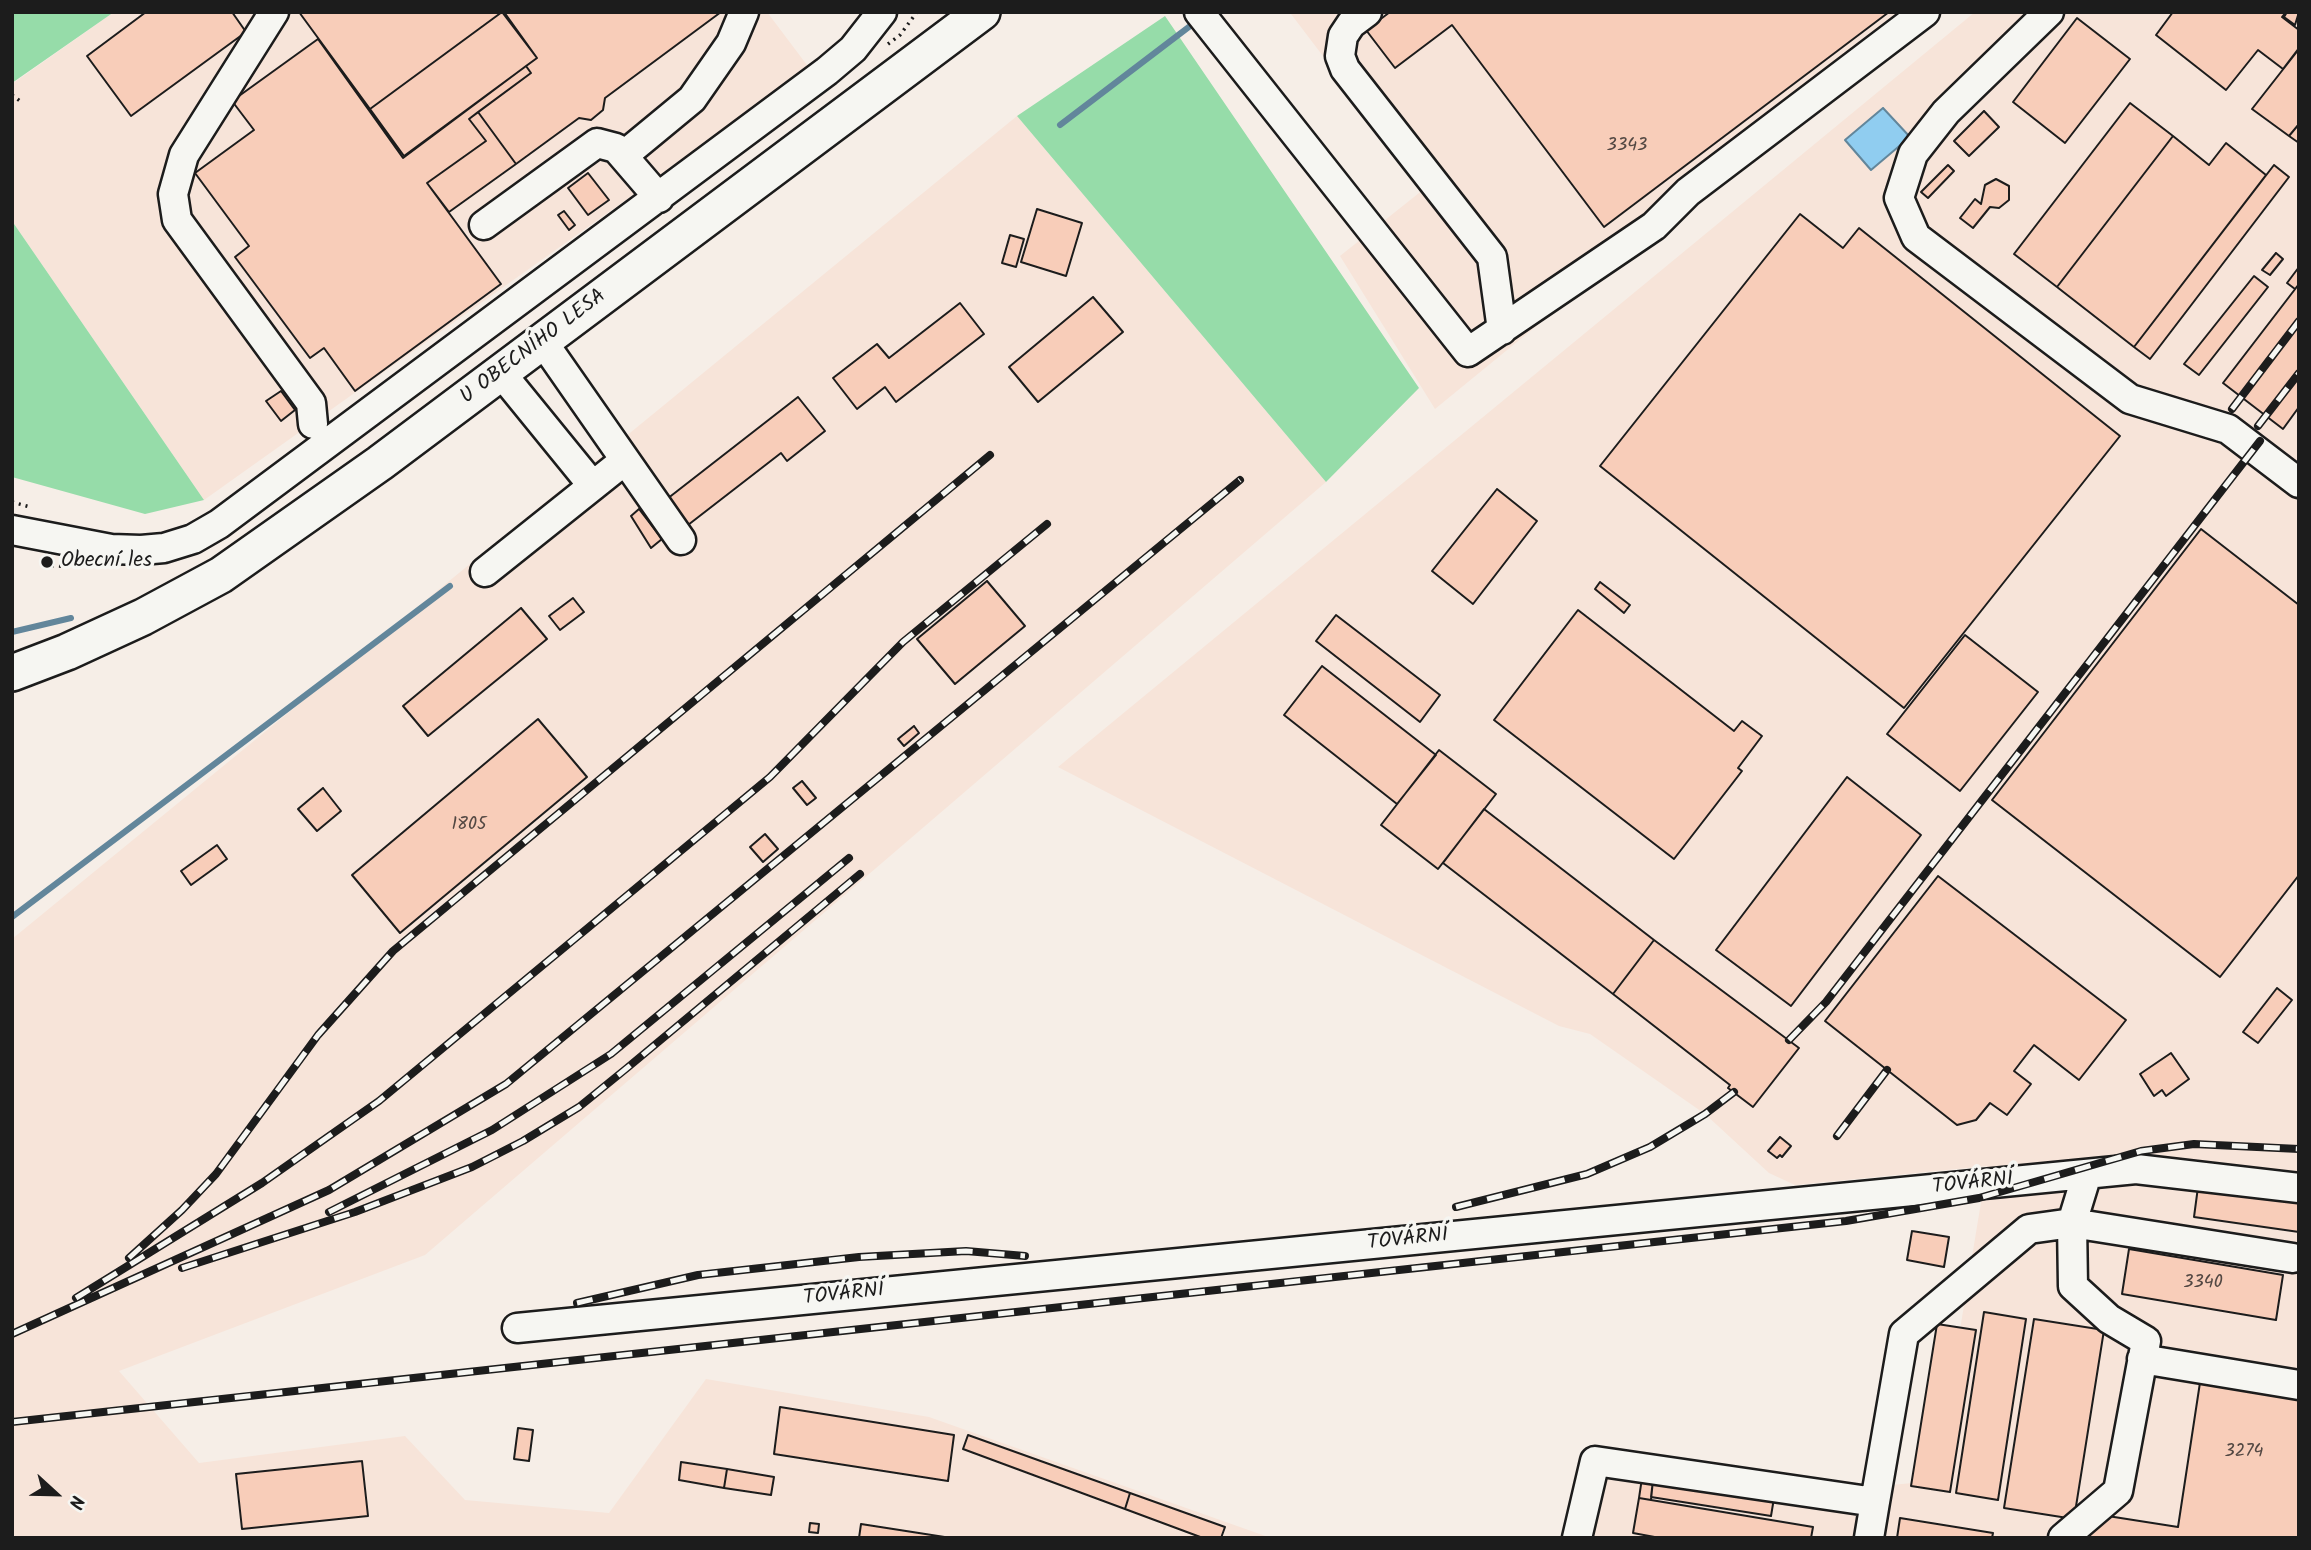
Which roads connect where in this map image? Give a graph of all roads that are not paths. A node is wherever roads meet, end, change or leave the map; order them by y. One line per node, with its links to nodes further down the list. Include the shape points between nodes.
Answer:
1 (274, 12): 15 (street, via 184,156 173,194 177,220 311,403)
2 (744, 12): 9 (street, via 731,43 692,99)
3 (882, 12): 10 (street, via 836,63)
4 (982, 12): 13 (main road, U OBECNÍHO LESA)
5 (1367, 12): 12 (street, via 1343,36 1340,56 1345,69 1492,257)
6 (1925, 12): 12 (street, via 1688,192 1643,234)
7 (2049, 12): 17 (street, via 1946,112 1913,154 1899,198 1916,237 2130,399 2228,429)
8 (1205, 19): 12 (street, via 1468,352)
9 (623, 156): 10 (street); 11 (street, via 616,148 597,143)
10 (659, 198): 19 (street, via 245,508 192,539 164,548 131,550)
11 (484, 225)
12 (1502, 330)
13 (543, 342): 14 (main road, U OBECNÍHO LESA); 16 (street)
14 (501, 373): 18 (street); 22 (main road, U OBECNÍHO LESA, via 221,575 185,597)
15 (313, 424)
16 (624, 461): 18 (street); 20 (street)
17 (2299, 483)
18 (593, 486): 21 (street)
19 (12, 530)
20 (681, 540)
21 (485, 572)
22 (12, 673)
23 (2087, 1174): 24 (street, TOVÁRNÍ, via 2136,1169); 25 (street); 27 (street, TOVÁRNÍ)
24 (2299, 1188)
25 (2072, 1223): 26 (street); 28 (street, via 2073,1286 2109,1319 2146,1341); 30 (street, via 2029,1229 1904,1334)
26 (2293, 1258)
27 (517, 1328)
28 (2142, 1359): 29 (street); 33 (street, via 2118,1491)
29 (2299, 1385)
30 (1875, 1502): 31 (street, via 1595,1461); 32 (street)
31 (1577, 1538)
32 (1869, 1538)
33 (2063, 1538)

